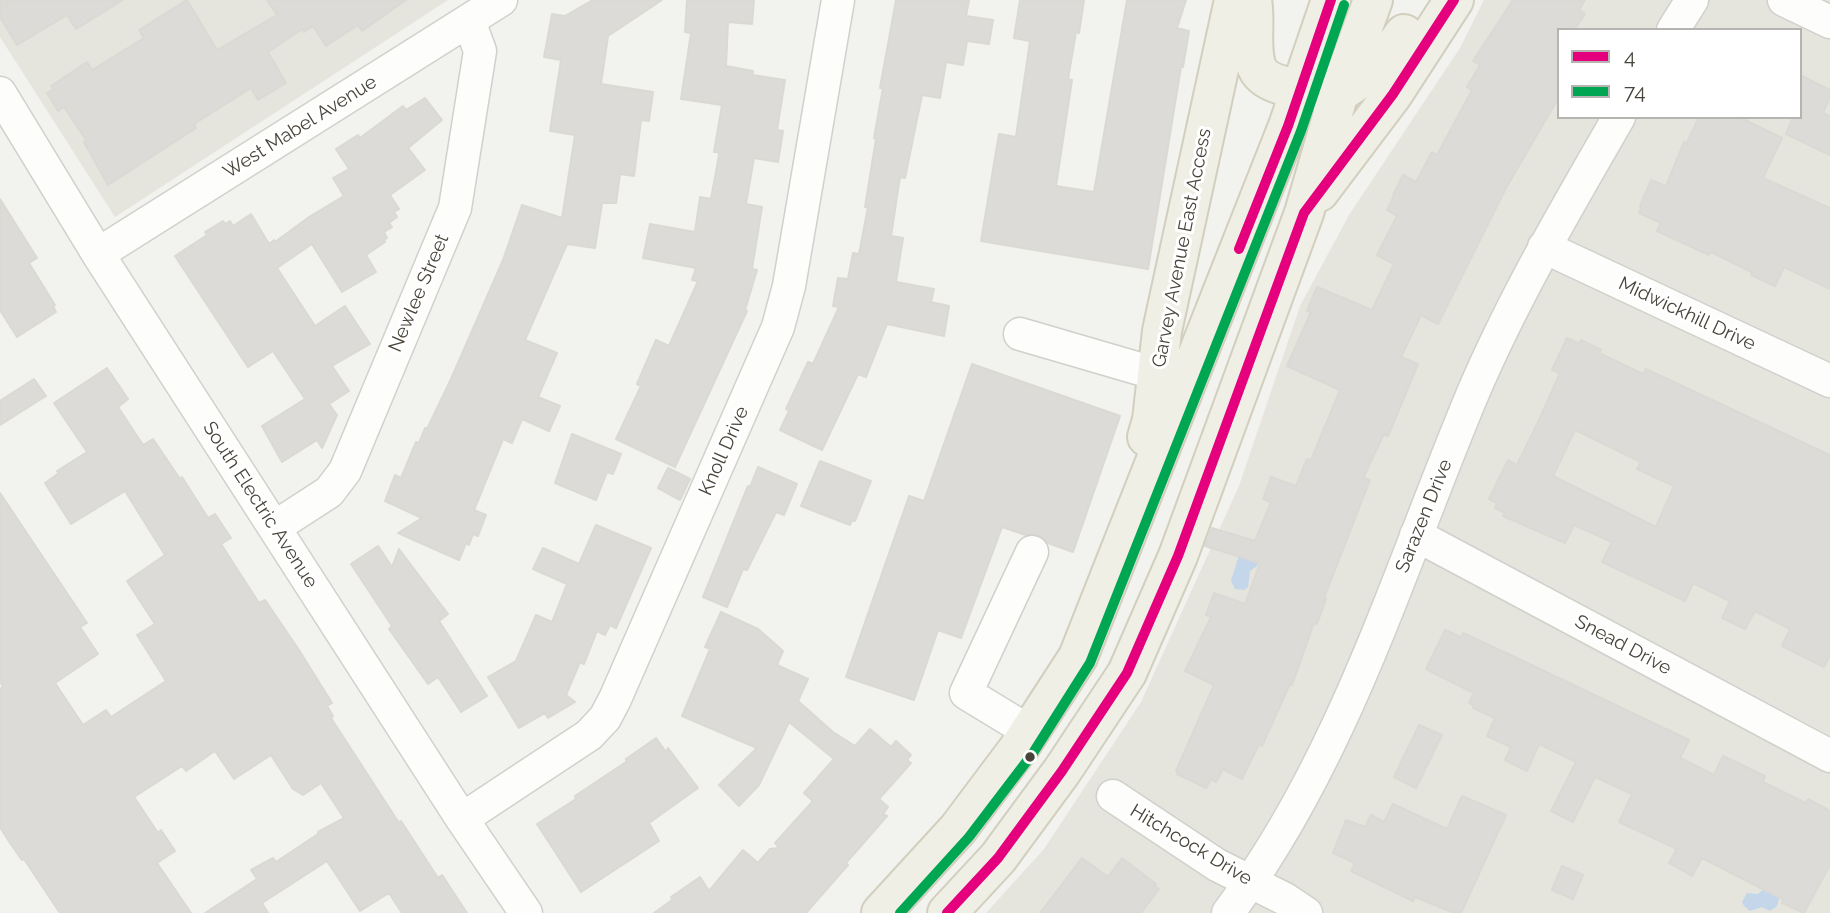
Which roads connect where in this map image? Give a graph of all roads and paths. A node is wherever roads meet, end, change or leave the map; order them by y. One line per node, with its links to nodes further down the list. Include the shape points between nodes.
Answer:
1 (500, 0): 10 (street, West Mabel Avenue)
2 (838, 0): 32 (street, Knoll Drive, via 778,327 615,699 589,735)
3 (1234, 0): 22 (main road, Garvey Avenue East Access, via 1162,331)
4 (1252, 0): 14 (main road, via 1256,66 1278,86)
5 (1331, 0): 14 (main road)
6 (1692, 0): 12 (street)
7 (1784, 0): 11 (street)
8 (1370, 2): 13 (main road, via 1389,26); 16 (main road)
9 (1452, 3): 13 (main road); 18 (main road, via 1393,94)
10 (469, 21): 20 (street, West Mabel Avenue); 24 (street, Newlee Street, via 480,51 455,208 345,471 328,492)
11 (1830, 22)
12 (1674, 28)
13 (1404, 34): 16 (main road, via 1390,56)
14 (1300, 88): 16 (main road); 26 (main road)
15 (0, 93): 20 (street, South Electric Avenue)
16 (1339, 93): 18 (main road)
17 (1618, 119): 19 (street, Sarazen Drive)
18 (1304, 214): 30 (main road, via 1173,567 1126,673)
19 (1544, 247): 23 (street, Midwickhill Drive); 25 (street, Sarazen Drive, via 1474,391)
20 (98, 254): 24 (street, South Electric Avenue)
21 (1020, 334): 22 (street)
22 (1157, 374): 26 (main road, Garvey Avenue East Access, via 1152,420)
23 (1830, 381)
24 (275, 527): 32 (street, South Electric Avenue)
25 (1416, 535): 29 (street, Snead Drive); 33 (street, Sarazen Drive, via 1368,660 1271,854)
26 (1125, 538): 28 (main road, via 1079,657)
27 (1032, 552): 28 (street, via 965,693)
28 (1026, 738): 30 (main road); 35 (main road, via 958,829)
29 (1830, 755)
30 (1062, 771): 36 (main road, via 998,858)
31 (1113, 796): 33 (street, Hitchcock Drive, via 1217,865)
32 (462, 819): 34 (street, South Electric Avenue)
33 (1251, 882): 37 (street, Sarazen Drive); 38 (street, Hitchcock Drive)
34 (526, 913)
35 (881, 913)
36 (947, 913)
37 (1228, 913)
38 (1306, 913)

